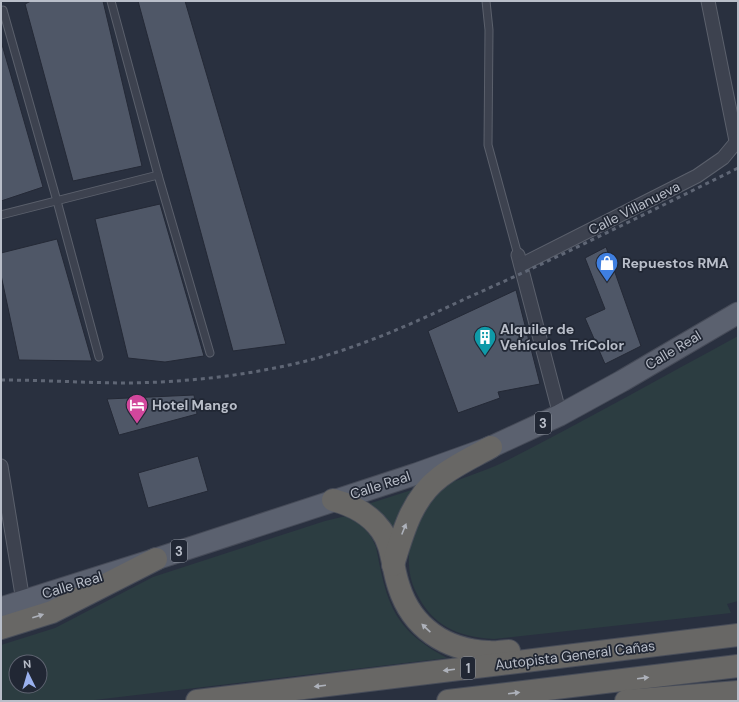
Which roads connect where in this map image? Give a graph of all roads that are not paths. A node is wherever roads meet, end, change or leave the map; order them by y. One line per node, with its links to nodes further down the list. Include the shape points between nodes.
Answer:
1 (111, 1): 6 (lane)
2 (486, 1): 9 (lane, via 489,30 488,145)
3 (708, 1): 5 (street)
4 (3, 10): 7 (lane)
5 (737, 140): 9 (street, Calle Villanueva, via 723,158 697,176)
6 (158, 175): 7 (lane); 11 (lane)
7 (57, 201): 8 (lane); 12 (lane)
8 (1, 215)
9 (520, 260): 13 (street)
10 (738, 313): 13 (main road, Calle Real / 3)
11 (210, 353)
12 (99, 356)
13 (560, 415): 14 (main road, Calle Real / 3)
14 (491, 447): 16 (main road, Calle Real / 3); 18 (highway, one-way to 14, via 411,512 423,492 440,476)
15 (1, 466): 19 (street)
16 (333, 500): 17 (main road, Calle Real / 3); 18 (highway, via 352,505 368,515 381,530 390,547)
17 (156, 559): 19 (main road, Calle Real / 3); 21 (highway, one-way to 17, via 52,612)
18 (393, 566): 22 (highway, one-way to 18, via 488,652 463,649 440,640 415,618 399,588)
19 (23, 601): 20 (main road, Calle Real / 3)
20 (1, 608)
21 (1, 628)
22 (738, 635): 25 (highway, Autopista General Cañas / 1, one-way to 25)
23 (738, 666): 26 (highway, 1, one-way to 23)
24 (738, 692): 27 (highway)
25 (197, 701)
26 (448, 701)
27 (626, 701)

